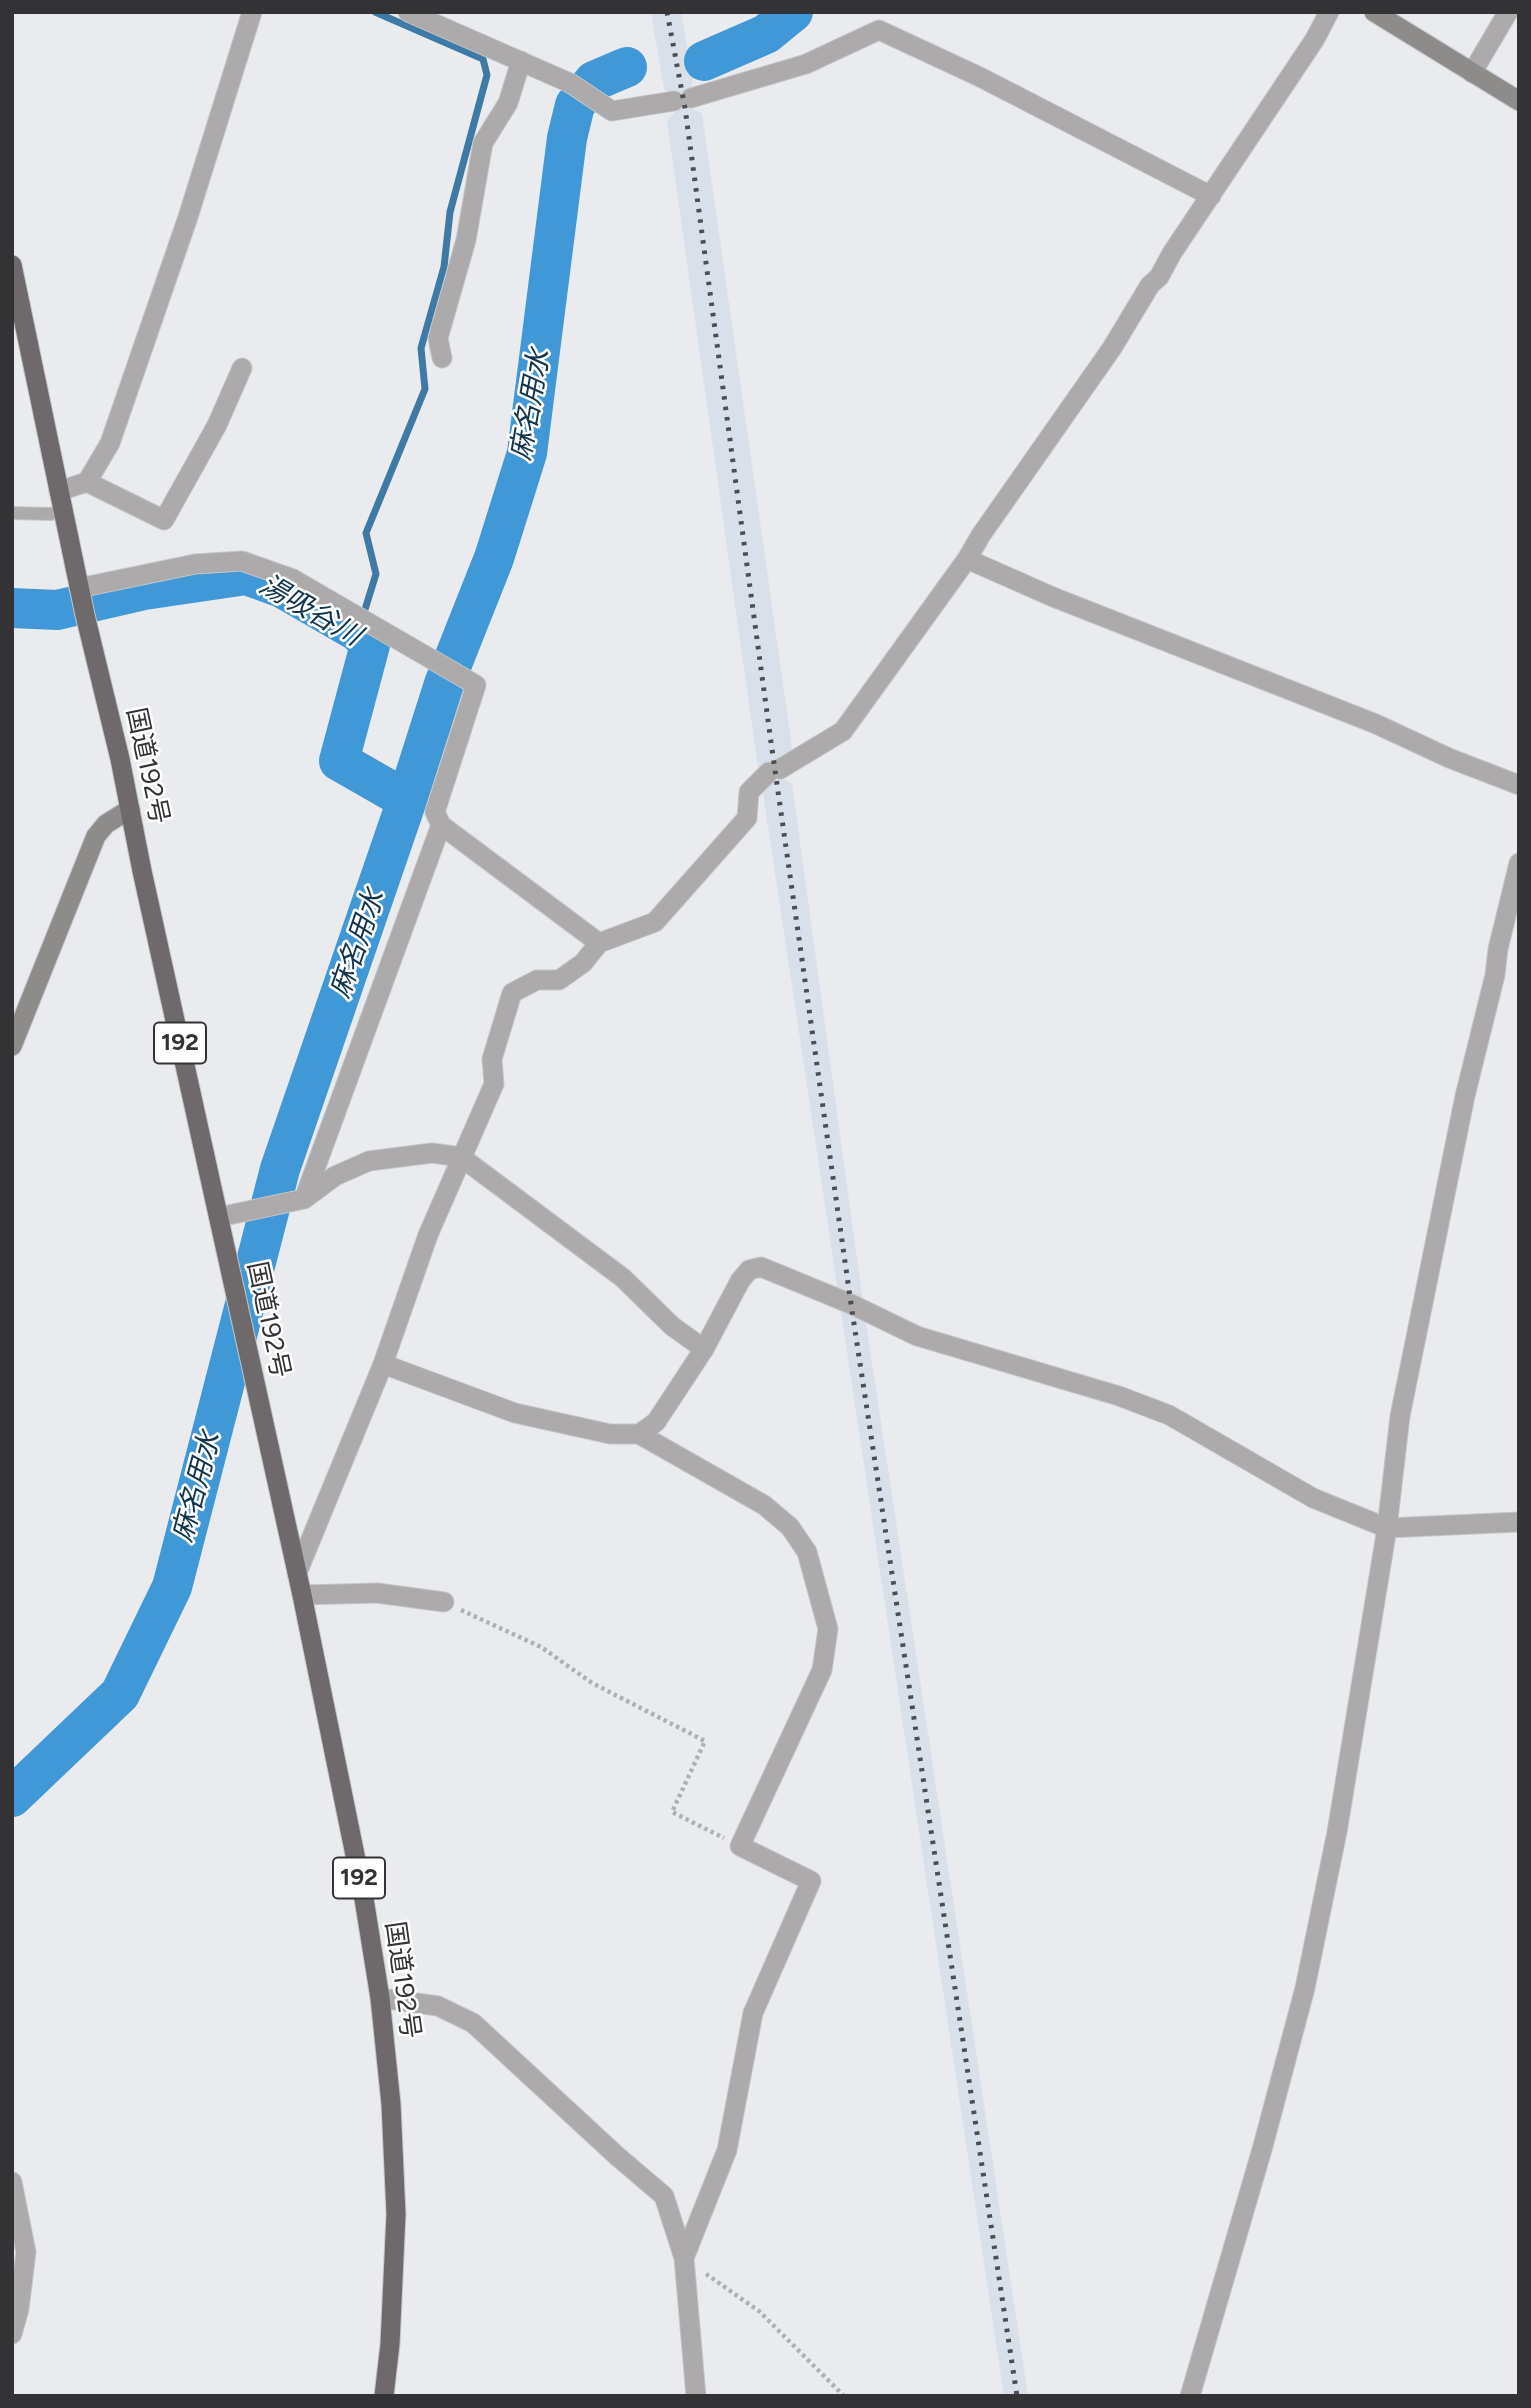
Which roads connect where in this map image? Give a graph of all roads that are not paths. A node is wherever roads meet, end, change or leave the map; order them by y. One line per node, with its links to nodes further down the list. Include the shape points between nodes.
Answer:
1 (252, 12): 15 (street, via 110,443)
2 (408, 12): 8 (street)
3 (890, 12): 7 (street)
4 (1329, 12): 11 (street)
5 (1374, 12): 9 (main road)
6 (1508, 12): 9 (street)
7 (879, 30): 8 (street, via 806,64 683,100 612,111 570,83); 11 (street, via 980,76)
8 (521, 61): 13 (street, via 508,103 483,144 466,240 438,338)
9 (1472, 73): 10 (main road)
10 (1519, 101)
11 (1210, 196): 19 (street)
12 (12, 265): 16 (highway, 国道192号 / 192)
13 (442, 358)
14 (242, 368): 15 (street, via 217,425 164,520)
15 (88, 482): 16 (street)
16 (59, 491): 17 (highway, 国道192号 / 192)
17 (64, 511): 18 (lane); 20 (highway, 国道192号 / 192)
18 (12, 513)
19 (967, 559): 21 (street); 25 (street, via 843,731 775,770 750,792 747,818 655,922)
20 (79, 590): 22 (highway, 国道192号 / 192); 23 (street, via 195,564 242,561 293,579 476,685 435,811)
21 (1519, 785)
22 (130, 809): 26 (main road, via 96,836); 29 (highway, 国道192号 / 192)
23 (441, 825): 25 (street); 28 (street)
24 (1519, 863): 34 (street, via 1402,1403)
25 (600, 943): 27 (street, via 559,980 537,980 512,993 492,1059 494,1084)
26 (12, 1046)
27 (461, 1157): 28 (street, via 432,1153 369,1161 335,1176); 30 (street, via 623,1278 672,1326); 31 (street)
28 (298, 1201): 29 (street)
29 (219, 1217): 35 (highway, 国道192号 / 192)
30 (704, 1349): 32 (street, via 656,1422); 34 (street, via 740,1281 749,1270 761,1267 917,1336 1169,1415 1313,1499)
31 (383, 1364): 32 (street, via 516,1413 610,1434); 35 (street)
32 (639, 1434): 40 (street, via 764,1505 790,1527 807,1552 828,1629 822,1670 740,1846 811,1881 753,2013 727,2150)
33 (1519, 1522): 34 (street)
34 (1387, 1528): 44 (street, via 1337,1832 1305,1987)
35 (297, 1573): 36 (highway, 国道192号 / 192)
36 (302, 1595): 37 (street, via 377,1593); 38 (highway, 国道192号 / 192)
37 (444, 1602)
38 (380, 1998): 40 (street, via 438,2006 473,2022 664,2196); 42 (highway, 国道192号 / 192, via 396,2214)
39 (12, 2182): 41 (street, via 26,2252)
40 (684, 2258): 43 (street)
41 (12, 2334)
42 (384, 2396)
43 (696, 2396)
44 (1190, 2396)

